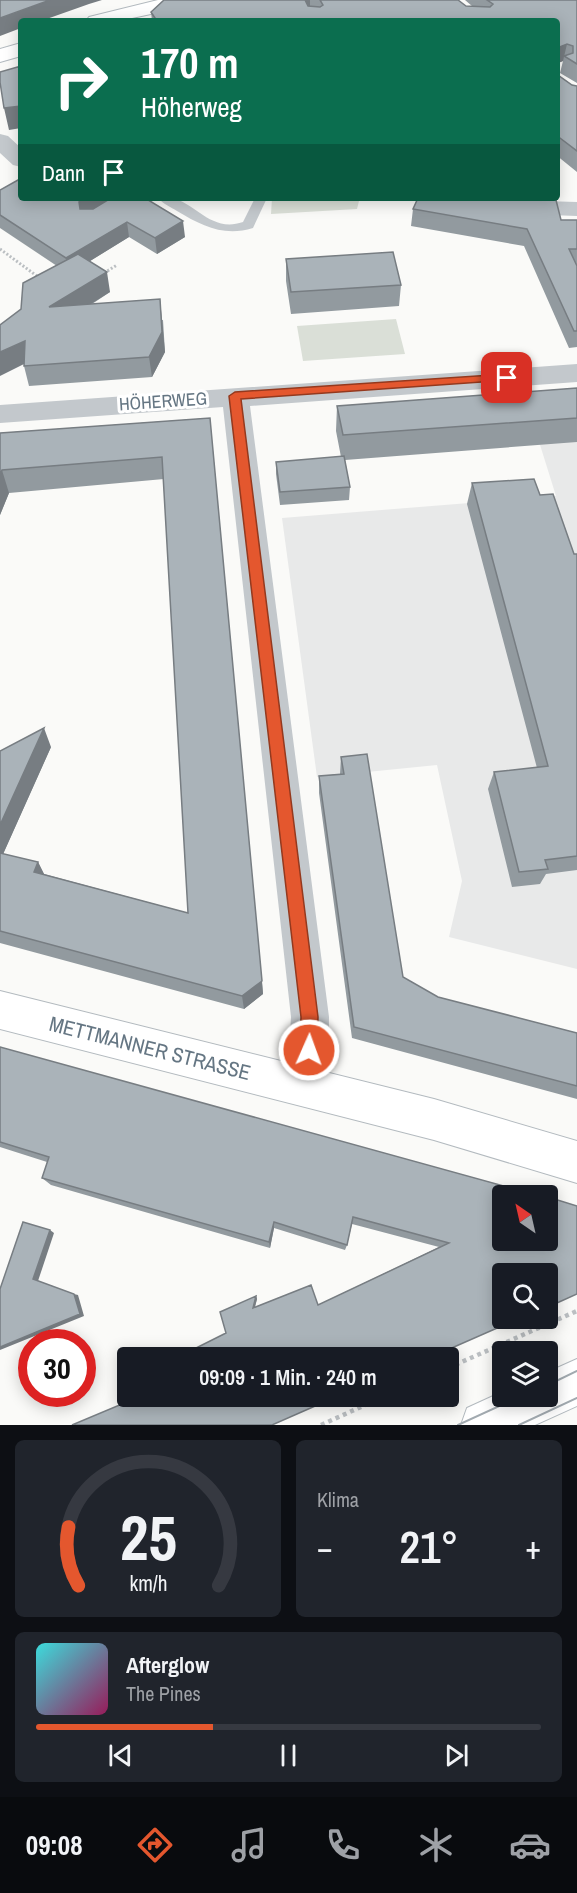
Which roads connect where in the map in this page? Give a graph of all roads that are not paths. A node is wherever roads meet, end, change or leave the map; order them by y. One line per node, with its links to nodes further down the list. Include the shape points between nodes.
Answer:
1 (191, 0): 2 (street)
2 (109, 18)
3 (18, 50): 4 (street)
4 (0, 56)
5 (0, 141): 6 (street)
6 (18, 167)
7 (170, 201): 8 (lane, via 220,227 235,229 248,225)
8 (260, 201)
9 (453, 201): 10 (street, via 513,208)
10 (577, 209)
11 (577, 373): 12 (street, HÖHERWEG)
12 (235, 396): 13 (street, HÖHERWEG); 15 (street, via 309,1017 309,1050)
13 (0, 414)
14 (0, 1010): 15 (street, METTMANNER STRASSE)
15 (301, 1085): 16 (street, METTMANNER STRASSE)
16 (577, 1162)
17 (577, 1382): 18 (street)
18 (558, 1391)
19 (522, 1407): 20 (street)
20 (484, 1425)

